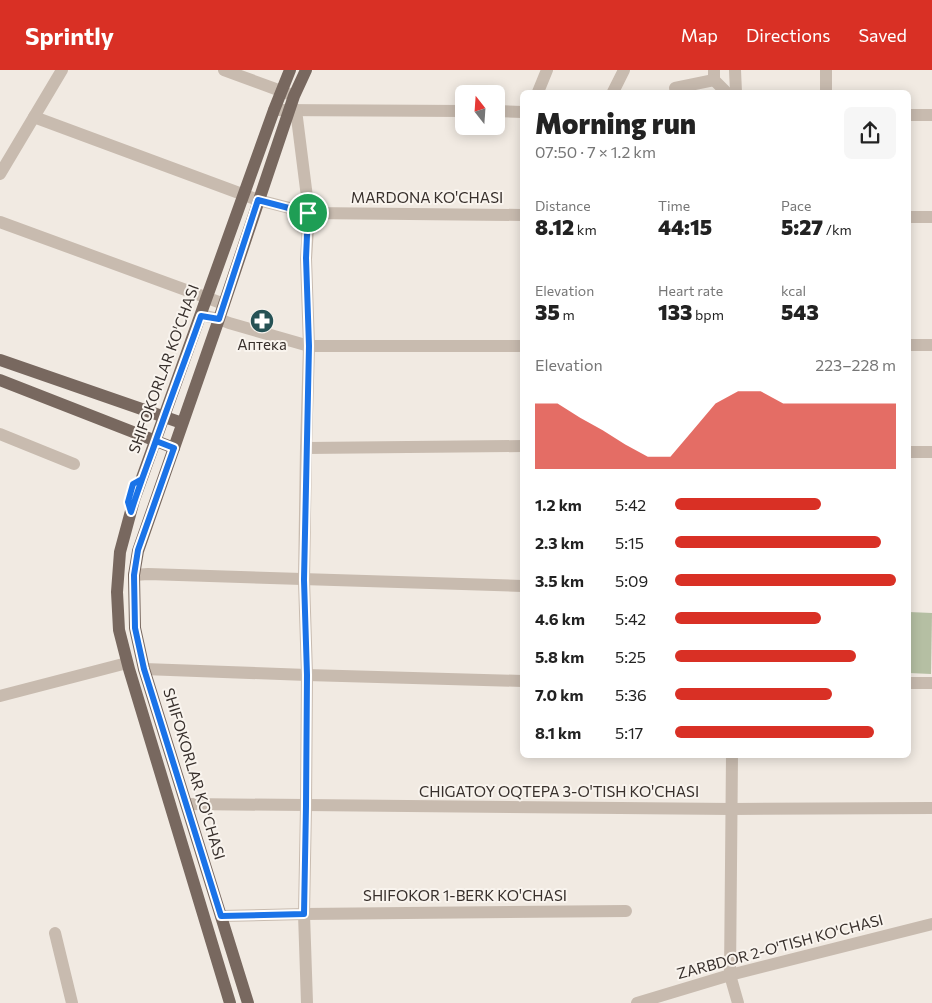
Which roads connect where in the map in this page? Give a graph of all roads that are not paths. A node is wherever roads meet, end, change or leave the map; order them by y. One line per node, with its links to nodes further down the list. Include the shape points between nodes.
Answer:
1 (62, 70): 25 (street)
2 (224, 70): 16 (street)
3 (290, 70): 16 (main road, SHIFOKORLAR KO'CHASI)
4 (306, 70): 17 (main road, SHIFOKORLAR KO'CHASI)
5 (547, 70): 11 (street)
6 (624, 70): 12 (street)
7 (735, 70): 14 (street)
8 (826, 70): 15 (street)
9 (714, 75): 10 (street); 13 (street)
10 (675, 88)
11 (539, 90)
12 (614, 90)
13 (725, 90)
14 (736, 90)
15 (826, 90)
16 (281, 91): 17 (street); 18 (main road, SHIFOKORLAR KO'CHASI)
17 (294, 96): 19 (main road, SHIFOKORLAR KO'CHASI)
18 (274, 110): 19 (street); 27 (main road, SHIFOKORLAR KO'CHASI)
19 (293, 110): 20 (street); 28 (main road, SHIFOKORLAR KO'CHASI); 29 (street)
20 (455, 111)
21 (505, 112): 22 (street)
22 (520, 112)
23 (911, 115): 24 (street)
24 (932, 115)
25 (34, 117): 26 (street); 27 (street, MARDONA KO'CHASI)
26 (0, 174)
27 (244, 195): 28 (street, MARDONA KO'CHASI); 34 (main road, SHIFOKORLAR KO'CHASI)
28 (258, 200): 29 (street, MARDONA KO'CHASI); 35 (main road, SHIFOKORLAR KO'CHASI)
29 (308, 213): 30 (street, MARDONA KO'CHASI); 40 (street)
30 (520, 215)
31 (911, 217): 32 (street)
32 (932, 217)
33 (0, 222): 34 (street)
34 (207, 298): 35 (street); 36 (main road, SHIFOKORLAR KO'CHASI)
35 (224, 304): 37 (main road, SHIFOKORLAR KO'CHASI)
36 (201, 316): 37 (street); 44 (main road, SHIFOKORLAR KO'CHASI)
37 (219, 319): 40 (street); 45 (main road, SHIFOKORLAR KO'CHASI)
38 (932, 344): 39 (street)
39 (911, 345)
40 (309, 346): 41 (street); 50 (street)
41 (520, 346)
42 (0, 360): 44 (main road)
43 (0, 380): 47 (main road)
44 (164, 416): 45 (main road); 47 (main road, SHIFOKORLAR KO'CHASI)
45 (182, 423): 49 (main road, SHIFOKORLAR KO'CHASI)
46 (0, 434): 53 (street)
47 (156, 441): 49 (main road); 57 (main road, SHIFOKORLAR KO'CHASI, via 120,552 116,592 119,630)
48 (520, 446): 50 (street)
49 (174, 448): 54 (main road, SHIFOKORLAR KO'CHASI, via 138,550)
50 (306, 448): 55 (street)
51 (911, 452): 52 (street)
52 (932, 452)
53 (74, 464)
54 (134, 575): 55 (street); 58 (main road, SHIFOKORLAR KO'CHASI, via 135,628)
55 (304, 580): 56 (street); 59 (street)
56 (520, 586)
57 (127, 662): 63 (street); 76 (main road, SHIFOKORLAR KO'CHASI)
58 (144, 669): 59 (street); 65 (main road, SHIFOKORLAR KO'CHASI)
59 (307, 675): 60 (street); 66 (street)
60 (520, 681)
61 (911, 682): 62 (street)
62 (932, 683)
63 (0, 696)
64 (732, 758): 68 (street)
65 (186, 804): 66 (street, CHIGATOY OQTEPA 3-O'TISH KO'CHASI); 71 (main road, SHIFOKORLAR KO'CHASI)
66 (306, 806): 68 (street, CHIGATOY OQTEPA 3-O'TISH KO'CHASI); 70 (street)
67 (932, 808): 68 (street, CHIGATOY OQTEPA 3-O'TISH KO'CHASI)
68 (732, 809): 74 (street)
69 (626, 911): 70 (street, SHIFOKOR 1-BERK KO'CHASI)
70 (304, 914): 71 (street, SHIFOKOR 1-BERK KO'CHASI); 78 (street)
71 (221, 916): 77 (main road, SHIFOKORLAR KO'CHASI)
72 (932, 924): 74 (street, ZARBDOR 2-O'TISH KO'CHASI)
73 (55, 933): 75 (street)
74 (730, 975): 79 (street, ZARBDOR 2-O'TISH KO'CHASI); 80 (street)
75 (72, 1003)
76 (230, 1003)
77 (248, 1003)
78 (307, 1003)
79 (637, 1003)
80 (738, 1003)

